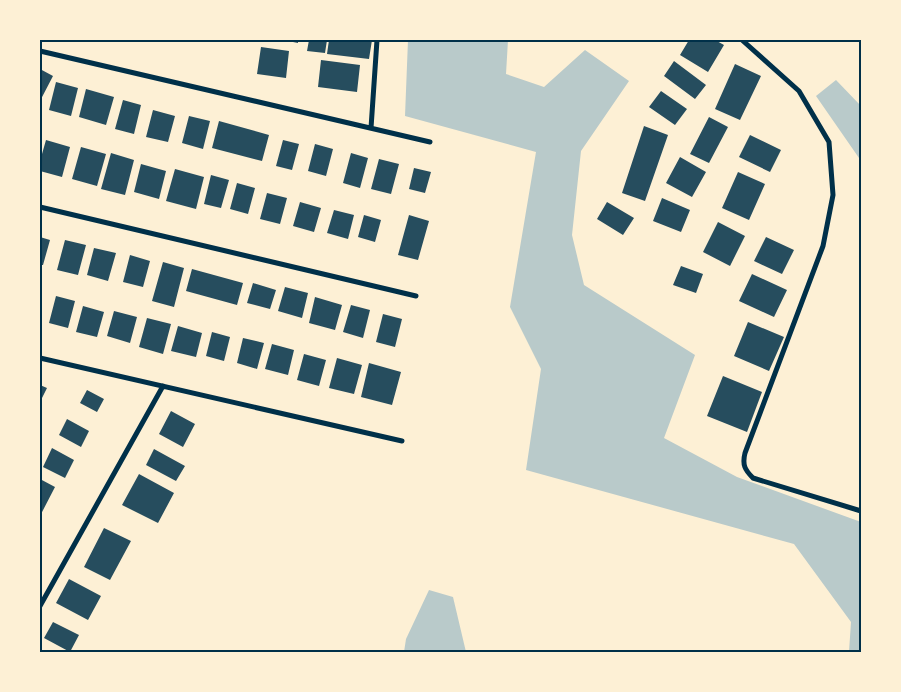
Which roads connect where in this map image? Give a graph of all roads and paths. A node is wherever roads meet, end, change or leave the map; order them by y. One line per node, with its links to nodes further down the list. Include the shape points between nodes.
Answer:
1 (377, 40): 4 (street)
2 (742, 40): 11 (street, via 799,91 829,142 833,195 823,246 742,464 753,478)
3 (40, 51): 4 (street)
4 (371, 128): 5 (street)
5 (430, 142)
6 (40, 207): 7 (street)
7 (416, 296)
8 (40, 358): 9 (street)
9 (163, 386): 10 (street); 12 (street)
10 (402, 441)
11 (861, 511)
12 (40, 606)

